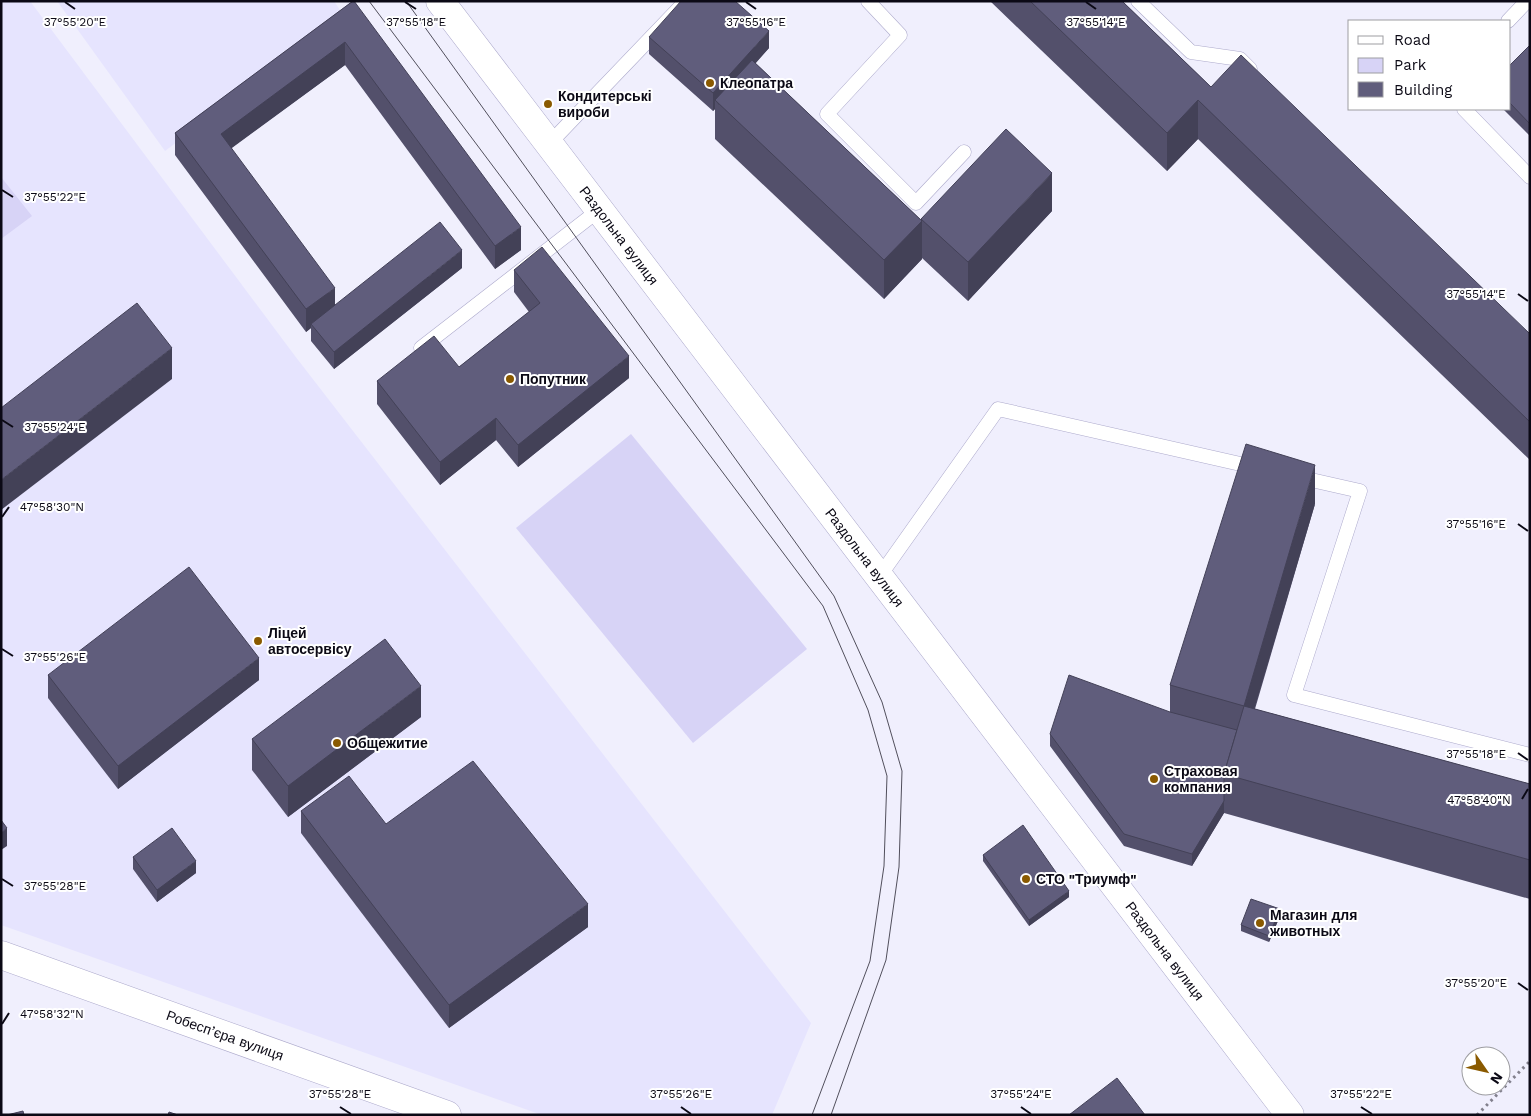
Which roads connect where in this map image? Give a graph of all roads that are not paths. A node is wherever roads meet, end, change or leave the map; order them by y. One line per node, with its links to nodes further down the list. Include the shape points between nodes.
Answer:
1 (440, 1): 9 (street, Раздольна вулиця)
2 (686, 1): 9 (lane)
3 (868, 1): 10 (lane, via 900,35 827,114 916,204)
4 (1138, 1): 7 (lane, via 1191,52 1240,58)
5 (1528, 1): 6 (lane)
6 (1509, 20)
7 (1261, 79)
8 (1465, 110): 11 (lane)
9 (548, 144): 12 (street, Раздольна вулиця)
10 (964, 152)
11 (1530, 177)
12 (599, 210): 13 (lane); 14 (street, Раздольна вулиця)
13 (411, 355)
14 (879, 577): 15 (lane, via 998,409 1360,491 1294,696); 17 (street, Раздольна вулиця)
15 (1530, 755)
16 (1, 955): 18 (street, Робесп’єра вулиця)
17 (1289, 1114)
18 (447, 1115)

